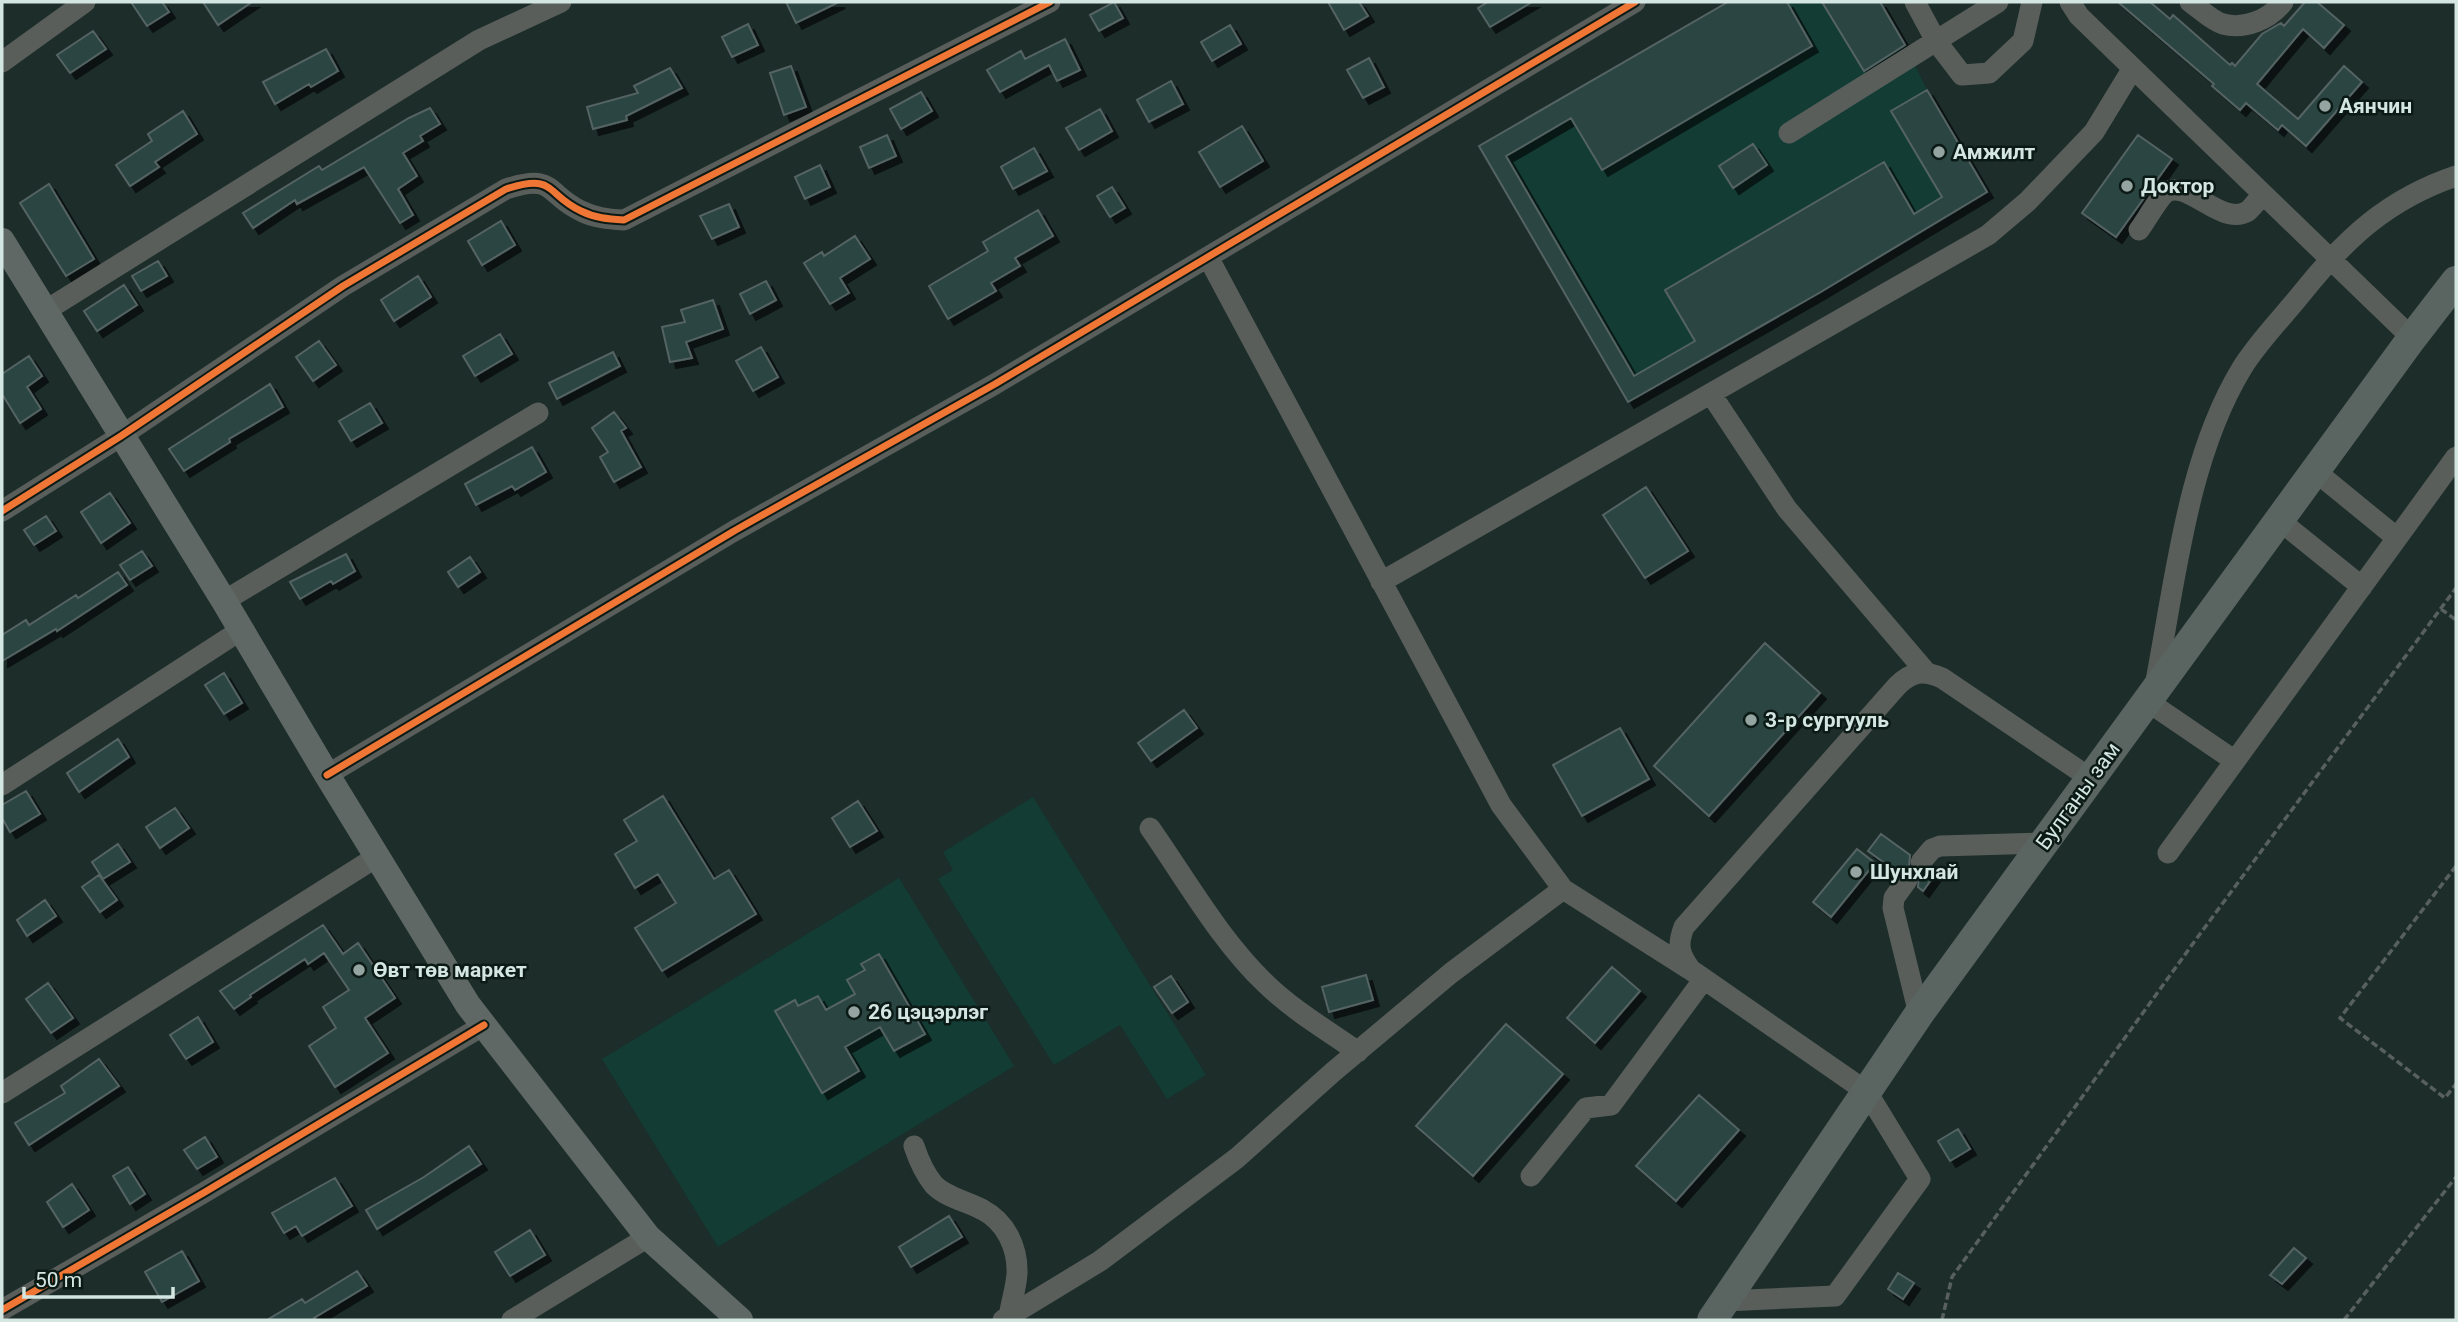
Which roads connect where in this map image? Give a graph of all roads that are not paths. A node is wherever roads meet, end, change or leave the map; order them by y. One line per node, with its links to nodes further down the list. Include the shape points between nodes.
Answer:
1 (85, 2): 12 (street)
2 (561, 2): 22 (street, via 479,40)
3 (1050, 2): 26 (street, via 624,220 599,219 578,210 548,186 528,182 506,189 343,286)
4 (1635, 2): 19 (street)
5 (1915, 2): 11 (street)
6 (1997, 2): 11 (street)
7 (2032, 2): 11 (street, via 2023,41 1989,74 1962,75)
8 (2190, 2): 9 (street, via 2222,24 2251,25)
9 (2283, 2)
10 (2080, 6): 13 (street)
11 (1936, 41): 14 (street)
12 (2, 62)
13 (2133, 68): 16 (street); 24 (street, via 2094,132 1988,235)
14 (1789, 133)
15 (2456, 176): 20 (street, via 2384,210)
16 (2263, 194): 17 (street, via 2248,211 2235,214 2174,190 2165,193); 20 (street)
17 (2139, 230)
18 (2, 244): 22 (main road)
19 (1208, 257): 32 (street); 39 (street, via 734,531)
20 (2330, 259): 23 (street); 37 (street, via 2243,367 2219,412 2192,492)
21 (2456, 281): 23 (highway, Булганы зам)
22 (44, 311): 26 (main road)
23 (2412, 338): 28 (highway, Булганы зам)
24 (1711, 394): 32 (street); 36 (street, via 1787,509)
25 (538, 413): 34 (street)
26 (121, 436): 29 (street); 34 (main road)
27 (2456, 457): 31 (street)
28 (2315, 471): 30 (highway, Булганы зам); 31 (street)
29 (2, 511)
30 (2280, 520): 33 (street); 37 (highway, Булганы зам)
31 (2397, 538): 33 (street)
32 (1381, 582): 48 (street, via 1501,805)
33 (2362, 587): 38 (street)
34 (224, 601): 35 (main road)
35 (241, 630): 39 (main road); 41 (street)
36 (1926, 671): 40 (street); 49 (street, via 1901,682 1684,927 1678,943 1682,958)
37 (2150, 697): 38 (street); 40 (highway, Булганы зам)
38 (2235, 761): 44 (street)
39 (327, 775): 45 (main road)
40 (2091, 778): 43 (highway, Булганы зам)
41 (2, 785)
42 (1150, 828): 52 (street, via 1236,951 1265,983)
43 (2043, 843): 46 (street, via 1940,846); 50 (highway, Булганы зам)
44 (2168, 853)
45 (378, 856): 51 (main road); 54 (street)
46 (1921, 862)
47 (1908, 880): 50 (street, via 1894,898 1893,908)
48 (1563, 889): 49 (street); 52 (street, via 1451,973)
49 (1698, 974): 53 (street); 56 (street, via 1611,1105 1586,1108)
50 (1919, 1014): 53 (highway, Булганы зам)
51 (484, 1025): 57 (main road); 58 (street)
52 (1357, 1052): 60 (street, via 1237,1158 1100,1261)
53 (1867, 1092): 59 (highway, Булганы зам); 59 (street, via 1920,1180 1835,1296)
54 (2, 1093)
55 (914, 1146): 60 (street, via 922,1168 936,1186 985,1210 1007,1228 1017,1273)
56 (1531, 1176)
57 (648, 1237): 61 (street); 62 (main road)
58 (2, 1310)
59 (1718, 1310)
60 (1006, 1319)
61 (512, 1320)
62 (740, 1320)

